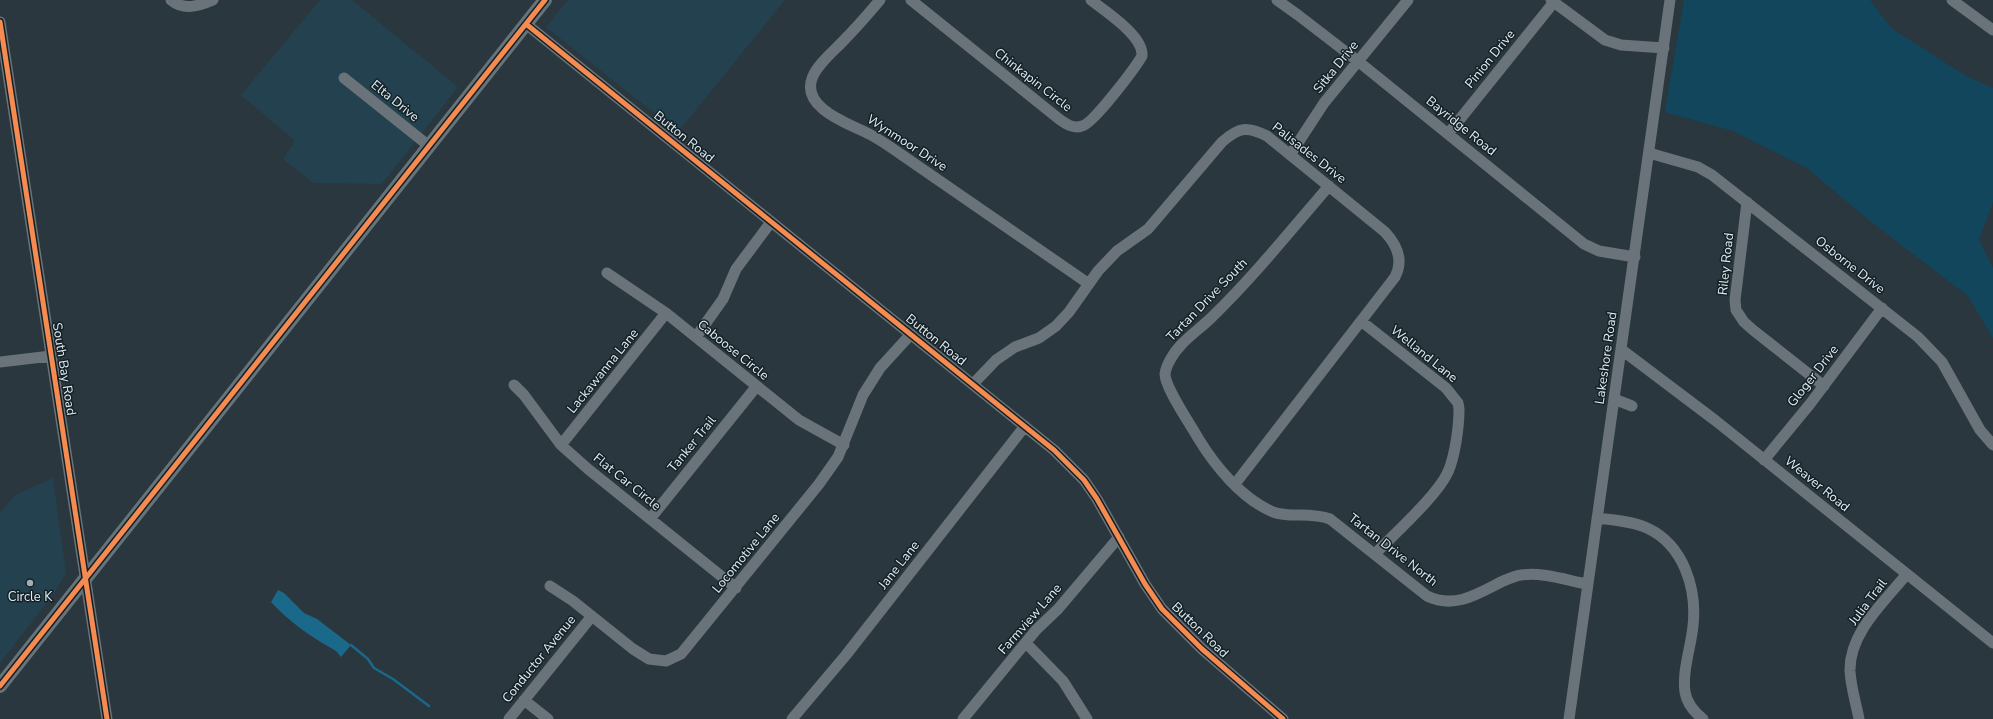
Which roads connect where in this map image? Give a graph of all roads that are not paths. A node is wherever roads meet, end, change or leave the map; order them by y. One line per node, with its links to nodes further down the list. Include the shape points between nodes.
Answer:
1 (171, 0): 2 (street, via 186,7)
2 (213, 0)
3 (545, 0): 13 (main road)
4 (880, 0): 28 (street, Wynmoor Drive, via 842,43 820,62 811,83 816,101 831,115 902,155)
5 (911, 0): 6 (street, Chinkapin Circle, via 1059,119 1067,125 1076,127 1087,124 1142,56 1139,42)
6 (1091, 0)
7 (1277, 0): 17 (street, Bayridge Road)
8 (1408, 0): 17 (street, Sitka Drive)
9 (1670, 0): 16 (street, Lakeshore Road)
10 (1952, 0): 14 (street)
11 (1553, 1): 16 (street, via 1604,40 1621,46); 19 (street, Pinion Drive)
12 (0, 22): 15 (street, South Bay Road)
13 (526, 24): 20 (main road); 25 (street, Button Road)
14 (1993, 30)
15 (1, 39): 35 (street, South Bay Road)
16 (1664, 48): 21 (street, Lakeshore Road)
17 (1359, 62): 19 (street, Bayridge Road); 22 (street, Sitka Drive, via 1324,103)
18 (344, 78): 20 (street, Elta Drive)
19 (1448, 134): 26 (street, Bayridge Road, via 1584,244 1598,250)
20 (429, 146): 54 (main road)
21 (1649, 153): 24 (street, Osborne Drive, via 1698,167); 26 (street, Lakeshore Road)
22 (1290, 155): 23 (street, Palisades Drive); 28 (street, Palisades Drive, via 1260,132 1245,129 1232,133 1148,229 1117,252)
23 (1329, 186): 31 (street, Palisades Drive, via 1385,232 1398,250 1400,264 1395,277); 48 (street, Tartan Drive South, via 1265,261 1212,317 1180,346 1165,372 1168,386 1206,452 1219,470)
24 (1747, 202): 29 (street, Osborne Drive); 39 (street, Riley Road, via 1738,263 1736,310 1753,330)
25 (771, 222): 32 (street, Button Road); 33 (street, via 736,269 723,299)
26 (1635, 257): 34 (street, Lakeshore Road)
27 (607, 273): 30 (street, Caboose Circle)
28 (1089, 284): 37 (street, Palisades Drive, via 1056,326 1039,338 1015,347 996,360)
29 (1882, 308): 39 (street, Gloger Drive); 46 (street, Osborne Drive, via 1937,356 1980,430)
30 (666, 313): 33 (street, Caboose Circle); 44 (street, Lackawanna Lane)
31 (1361, 321): 48 (street, Palisades Drive); 52 (street, Welland Lane, via 1446,388 1460,409 1448,474 1433,494)
32 (910, 334): 37 (street, Button Road); 45 (street, Locomotive Lane, via 880,368 863,395)
33 (696, 337): 40 (street, Caboose Circle)
34 (1622, 350): 41 (street, Lakeshore Road); 47 (street, Weaver Road)
35 (51, 356): 36 (street); 54 (street, South Bay Road)
36 (0, 362)
37 (973, 384): 43 (street, Button Road)
38 (514, 385): 44 (street, Flat Car Circle)
39 (1824, 386): 47 (street, Gloger Drive)
40 (756, 387): 45 (street, Caboose Circle, via 798,420); 50 (street, Tanker Trail)
41 (1614, 400): 42 (street); 49 (street, Lakeshore Road)
42 (1632, 406)
43 (1025, 426): 51 (street, Button Road, via 1084,480); 66 (street, Jane Lane, via 851,649)
44 (561, 445): 50 (street, Flat Car Circle)
45 (844, 445): 57 (street, Locomotive Lane, via 819,484)
46 (1993, 445)
47 (1764, 460): 53 (street, Weaver Road)
48 (1235, 484): 52 (street, Tartan Drive North, via 1274,512 1330,518)
49 (1597, 518): 55 (street, Lakeshore Road); 71 (street, via 1648,528 1661,537 1680,558 1693,598 1693,625 1685,692 1689,706)
50 (650, 519): 57 (street, Flat Car Circle)
51 (1119, 537): 60 (street, Farmview Lane); 69 (street, Button Road, via 1162,609 1202,649)
52 (1375, 554): 55 (street, Tartan Drive North, via 1427,596 1448,602 1469,598 1521,575 1548,576)
53 (1906, 575): 59 (street, Weaver Road); 72 (street, Julia Trail, via 1860,632 1852,654 1852,690)
54 (86, 579): 61 (main road); 63 (street, South Bay Road)
55 (1587, 584): 70 (street, Lakeshore Road)
56 (550, 586): 58 (street, Locomotive Lane)
57 (736, 588): 58 (street, Locomotive Lane, via 681,654 666,661 649,659)
58 (592, 616): 62 (street, Conductor Avenue)
59 (1993, 643)
60 (1026, 644): 67 (street, Farmview Lane); 68 (street, via 1063,680)
61 (0, 686)
62 (524, 700): 64 (street, Conductor Avenue); 65 (street)
63 (107, 719)
64 (509, 719)
65 (548, 719)
66 (792, 719)
67 (963, 719)
68 (1087, 719)
69 (1283, 719)
70 (1569, 719)
71 (1703, 719)
72 (1859, 719)

